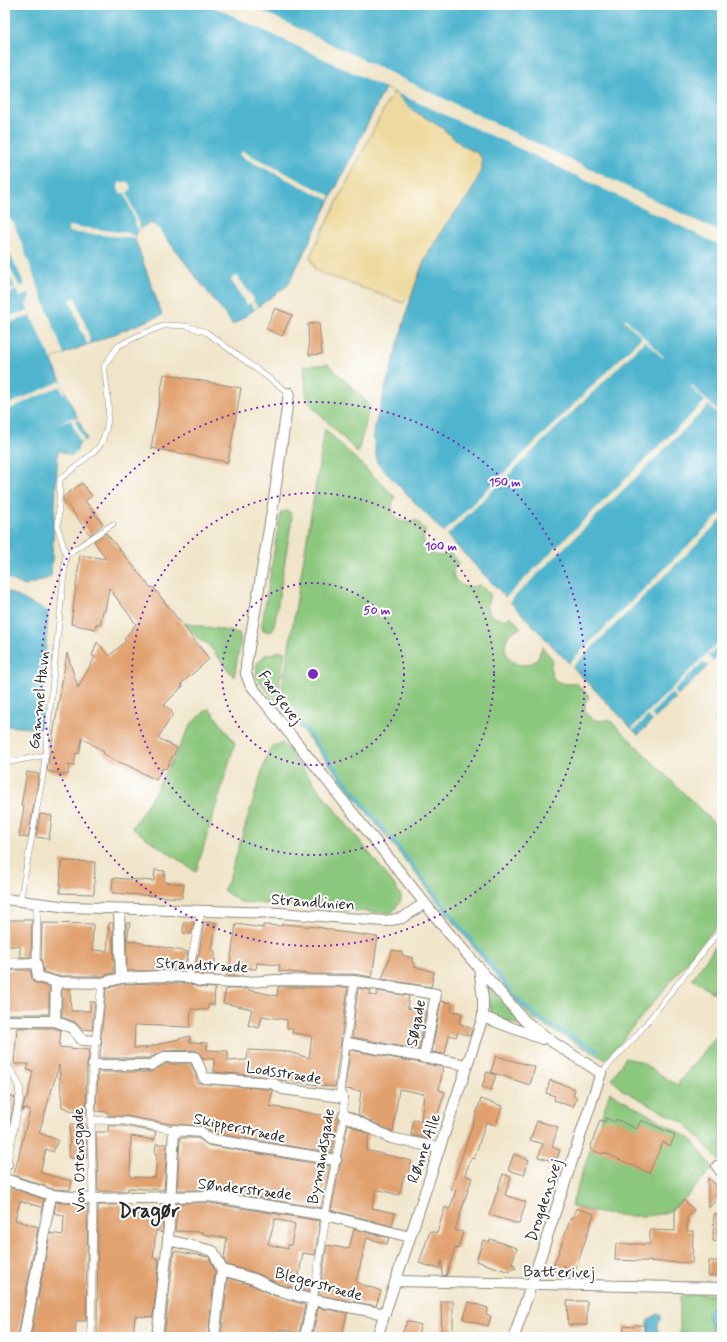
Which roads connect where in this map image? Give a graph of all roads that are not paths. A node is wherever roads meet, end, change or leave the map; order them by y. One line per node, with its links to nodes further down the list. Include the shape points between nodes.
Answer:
1 (290, 393): 3 (lane, via 206,332 187,326 166,325 118,346 104,366 109,405 107,424 100,446 60,479 58,528); 9 (street, Færgevej, via 246,674 250,684)
2 (113, 524): 3 (lane)
3 (66, 555): 4 (lane, Gammel Havn)
4 (46, 755): 5 (lane); 7 (lane, Gammel Havn)
5 (5, 763)
6 (5, 899): 7 (street, Strandlinien)
7 (20, 902): 8 (street, Strandlinien)
8 (38, 904): 10 (street, Strandlinien); 13 (street)
9 (425, 904): 11 (street, Strandlinien, via 402,918 385,921 280,913); 15 (street)
10 (119, 909): 11 (street, Strandlinien); 17 (street)
11 (201, 912): 16 (street)
12 (722, 928): 32 (lane, via 637,1035)
13 (36, 962): 14 (street); 19 (street, Strandstræde, via 38,977)
14 (5, 964)
15 (479, 967): 22 (street, Rønne Alle); 27 (street, via 524,1020)
16 (188, 977): 17 (street, Strandstræde); 18 (street, Strandstræde, via 200,981 235,983 276,980)
17 (121, 978): 20 (street, Strandstræde)
18 (354, 981): 21 (street, Strandstræde); 26 (street, Bymandsgade)
19 (56, 982): 20 (street, Strandstræde); 24 (street)
20 (102, 983): 25 (street, Von Ostensgade)
21 (436, 994): 28 (street, Søgade)
22 (484, 1017): 27 (street); 31 (street, Rønne Alle)
23 (5, 1021): 24 (street)
24 (55, 1021): 25 (street, via 72,1028 82,1040)
25 (96, 1041): 29 (street, Von Ostensgade)
26 (347, 1043): 28 (street); 33 (street, Bymandsgade, via 340,1091)
27 (554, 1043): 32 (street)
28 (424, 1058): 31 (street)
29 (93, 1065): 33 (street, Lodsstræde, via 151,1064 164,1057 196,1058 204,1078 272,1083 283,1089); 35 (street, Von Ostensgade)
30 (5, 1066): 39 (street, via 19,1086 20,1096)
31 (467, 1066): 37 (street, Rønne Alle)
32 (601, 1073): 49 (street, Drogdensvej)
33 (342, 1096): 34 (street, Bymandsgade)
34 (344, 1116): 37 (street, via 391,1138); 38 (street, Bymandsgade)
35 (91, 1120): 36 (street, Skipperstræde, via 125,1121); 43 (street, Von Ostensgade)
36 (174, 1130): 38 (street, Skipperstræde, via 201,1132 209,1139); 42 (street)
37 (439, 1148): 45 (street, Rønne Alle)
38 (336, 1160): 44 (street, Bymandsgade)
39 (6, 1166)
40 (5, 1179): 41 (street, Sønderstræde)
41 (51, 1195): 43 (street, Sønderstræde); 53 (street)
42 (170, 1197): 43 (street, Sønderstræde); 44 (street, Sønderstræde, via 209,1196); 46 (street)
43 (93, 1199): 54 (street, Von Ostensgade)
44 (325, 1215): 45 (street, Sønderstræde); 51 (street, Bymandsgade)
45 (410, 1237): 48 (street, Rønne Alle)
46 (168, 1240): 47 (street, via 213,1251); 55 (street)
47 (222, 1270): 51 (street, Blegerstræde); 56 (street)
48 (396, 1281): 49 (street, Batterivej); 52 (street, Rønne Alle)
49 (530, 1286): 50 (street, Batterivej); 59 (street, Drogdensvej)
50 (722, 1288)
51 (313, 1300): 52 (street, Blegerstræde); 57 (street, Bymandsgade)
52 (385, 1314): 58 (street, Rønne Alle)
53 (24, 1337)
54 (90, 1337)
55 (158, 1337)
56 (214, 1337)
57 (305, 1337)
58 (378, 1337)
59 (514, 1337)

